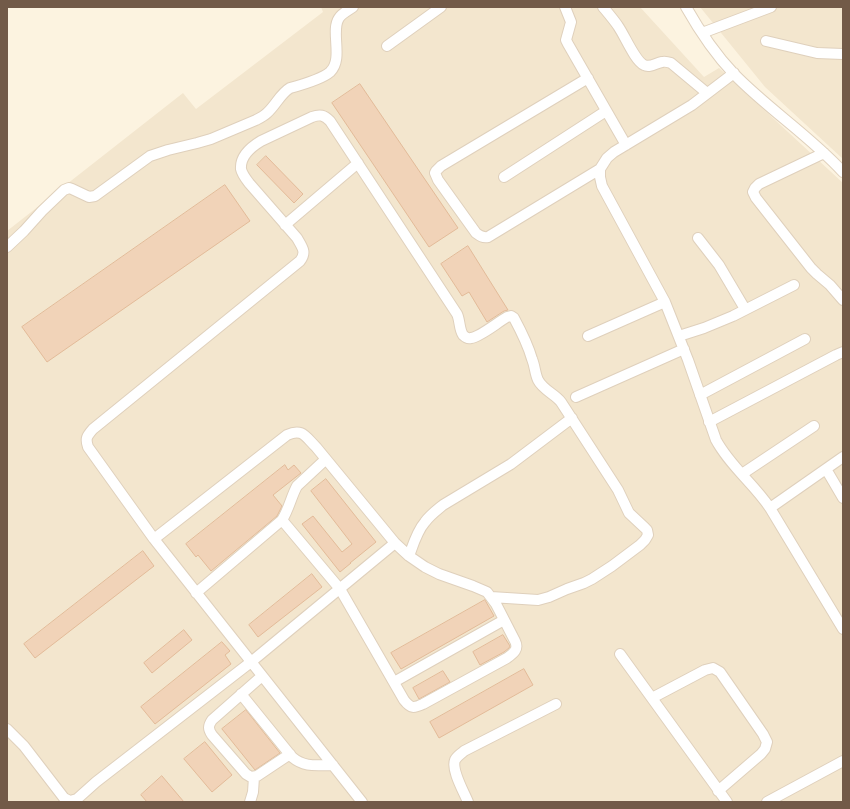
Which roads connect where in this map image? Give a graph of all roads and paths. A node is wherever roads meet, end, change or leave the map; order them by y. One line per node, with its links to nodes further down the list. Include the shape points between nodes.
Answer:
1 (353, 7): 23 (street, via 338,20 335,64 324,76 290,88 263,117 211,139 150,156 95,196 89,197 69,188 64,190)
2 (440, 7): 9 (street)
3 (566, 7): 12 (street, via 571,22 567,41)
4 (603, 7): 13 (street, via 643,64 650,66 662,62 671,63)
5 (686, 7): 7 (street)
6 (771, 7): 7 (street)
7 (702, 33): 11 (street)
8 (766, 41): 10 (street, via 817,53)
9 (386, 46)
10 (843, 54)
11 (734, 73): 13 (street); 16 (street)
12 (588, 78): 14 (street); 18 (street, via 441,166 435,173 476,233 488,237)
13 (707, 93): 15 (street, via 683,111)
14 (606, 110): 15 (street); 20 (street)
15 (626, 145): 18 (street, via 607,158)
16 (824, 153): 19 (street); 25 (street, via 760,184 753,192 811,268)
17 (358, 163): 21 (street); 21 (street, via 330,121 321,115 254,146 244,158 241,169 244,177); 35 (street, via 459,317 462,334 466,338 472,338 506,317 512,317 530,352 539,382 558,398)
18 (600, 169): 26 (street, via 602,186)
19 (843, 171)
20 (504, 177)
21 (285, 225): 45 (street, via 302,247 304,254 300,262 93,429 86,438 88,447)
22 (698, 238): 27 (street)
23 (7, 247)
24 (794, 285): 27 (street)
25 (843, 300)
26 (665, 302): 28 (street); 29 (street)
27 (745, 309): 29 (street, via 704,328)
28 (588, 336)
29 (679, 336): 31 (street)
30 (805, 339): 33 (street)
31 (684, 349): 33 (street); 34 (street)
32 (843, 352): 36 (street)
33 (700, 394): 36 (street)
34 (576, 397)
35 (572, 418): 47 (street, via 511,464 443,505 419,530); 50 (street, via 618,490 629,513 645,528 648,535 623,558 599,575 549,597 538,600)
36 (709, 422): 41 (street, via 720,449)
37 (814, 426): 41 (street)
38 (843, 457): 40 (street)
39 (326, 459): 44 (street, via 297,486); 45 (street, via 302,433 287,435); 46 (street)
40 (826, 469): 42 (street); 43 (street)
41 (742, 474): 43 (street)
42 (843, 498)
43 (770, 508): 51 (street)
44 (282, 520): 48 (street); 49 (street)
45 (154, 539): 49 (street)
46 (395, 543): 47 (street); 48 (street)
47 (409, 556): 50 (street, via 439,574 487,592)
48 (340, 589): 55 (street); 57 (street)
49 (196, 592): 55 (street)
50 (491, 597): 52 (street)
51 (839, 614): 53 (street)
52 (504, 620): 57 (street); 57 (street, via 517,644 515,651 507,658 415,707 407,704)
53 (843, 629)
54 (620, 654): 59 (street)
55 (251, 662): 56 (street); 67 (street, via 96,782)
56 (262, 676): 58 (street); 64 (street)
57 (394, 682)
58 (241, 694): 62 (street); 65 (street, via 212,720 208,727 246,774)
59 (652, 698): 66 (street); 66 (street, via 705,670 713,668 720,672 767,742 762,754)
60 (556, 704): 70 (street, via 457,757 454,761 455,772)
61 (7, 729): 67 (street, via 24,746 64,798 70,801)
62 (290, 754): 64 (street, via 301,764); 65 (street)
63 (843, 761): 72 (street)
64 (333, 765): 69 (street)
65 (254, 777): 68 (street)
66 (718, 791): 71 (street)
67 (82, 799)
68 (250, 802)
69 (362, 802)
70 (468, 802)
71 (727, 802)
72 (767, 802)

